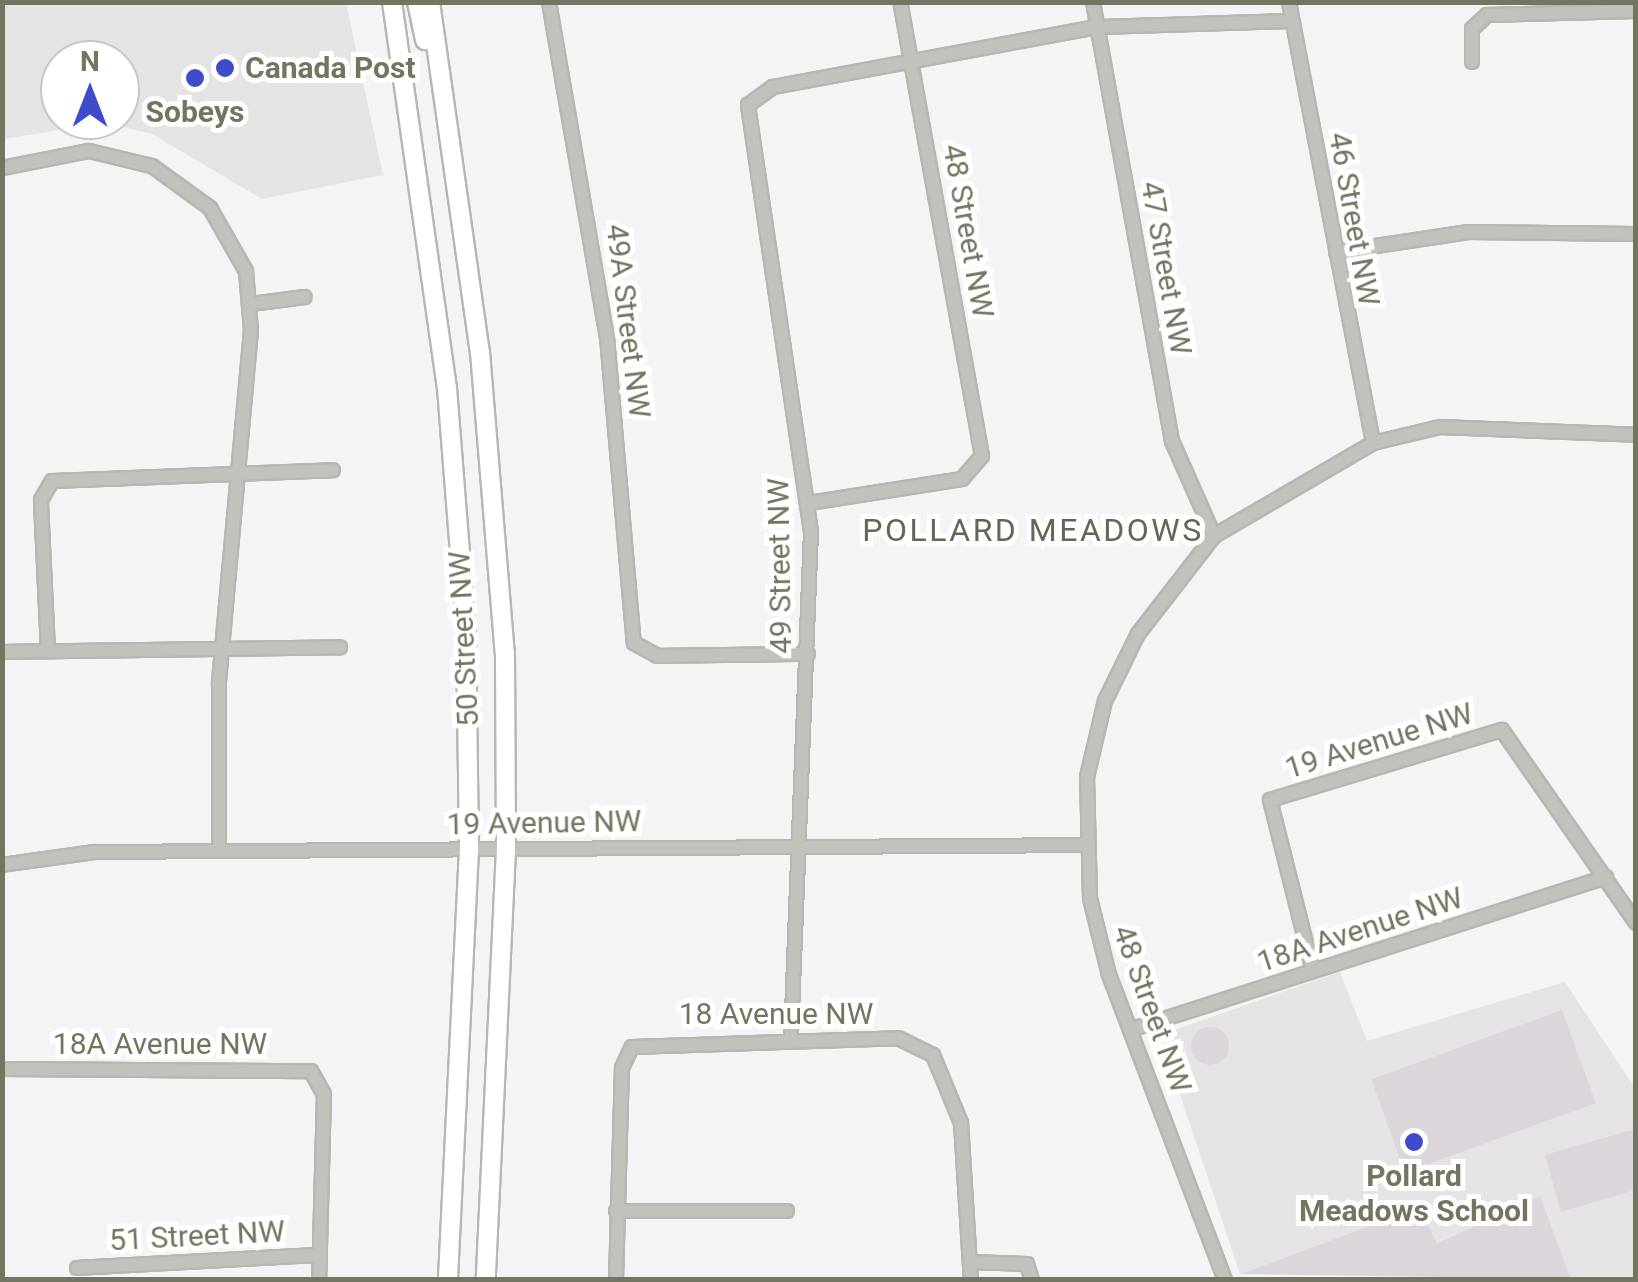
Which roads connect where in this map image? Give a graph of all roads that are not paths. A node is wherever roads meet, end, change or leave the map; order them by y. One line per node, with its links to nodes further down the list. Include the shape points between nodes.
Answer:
1 (392, 2): 32 (main road, 50 Street NW, via 447,388 466,632)
2 (416, 2): 13 (main road)
3 (430, 2): 13 (main road, 50 Street NW)
4 (549, 2): 29 (street, 49A Street NW, via 607,337 638,647 657,656)
5 (900, 2): 11 (street, 48 Street NW)
6 (1093, 2): 10 (street, 47 Street NW)
7 (1289, 2): 9 (street, 46 Street NW)
8 (1636, 12): 12 (street, via 1486,15 1472,30)
9 (1292, 21): 10 (street); 16 (street, 46 Street NW)
10 (1098, 27): 11 (street); 24 (street, 47 Street NW, via 1172,441)
11 (911, 62): 23 (street, 49 Street NW, via 772,87 752,99 747,119); 23 (street, 48 Street NW, via 982,449 977,468 962,480)
12 (1472, 62)
13 (443, 93): 33 (main road, 50 Street NW, via 495,502)
14 (2, 168): 18 (street, via 104,153 182,183 236,248)
15 (1636, 234): 16 (street, via 1442,234)
16 (1336, 252): 20 (street, 46 Street NW)
17 (305, 297): 18 (street)
18 (251, 304): 21 (street)
19 (1636, 435): 20 (street, via 1440,426)
20 (1374, 443): 24 (street)
21 (238, 469): 22 (street); 26 (street); 27 (street, via 47,484)
22 (333, 470)
23 (809, 503): 29 (street, 49 Street NW)
24 (1214, 536): 30 (street, 48 Street NW, via 1138,634 1106,702 1087,777)
25 (340, 647): 26 (street)
26 (221, 648): 27 (street); 34 (street)
27 (48, 651): 28 (street)
28 (2, 652)
29 (808, 654): 31 (street, 49 Street NW)
30 (1088, 845): 31 (street, 19 Avenue NW); 39 (street, 48 Street NW, via 1098,937)
31 (798, 846): 33 (street, 19 Avenue NW); 40 (street, 49 Street NW)
32 (470, 849): 33 (street, 19 Avenue NW); 34 (street, 19 Avenue NW); 49 (main road, 50 Street NW)
33 (506, 849): 50 (main road, 50 Street NW)
34 (219, 851): 35 (street, 19 Avenue NW, via 72,853)
35 (2, 865)
36 (1606, 877): 37 (street); 38 (street, 18A Avenue NW); 38 (street, 19 Avenue NW, via 1502,730 1270,800)
37 (1636, 924)
38 (1313, 971): 39 (street, 18A Avenue NW)
39 (1130, 1030): 54 (street, 48 Street NW)
40 (791, 1038): 43 (street, 18 Avenue NW, via 632,1046 622,1068); 46 (street, 18 Avenue NW, via 921,1042 964,1137)
41 (2, 1069): 42 (street, 18A Avenue NW)
42 (316, 1074): 45 (street, 51 Street NW, via 324,1094)
43 (616, 1211): 44 (street); 51 (street)
44 (787, 1211)
45 (320, 1255): 47 (street, 51 Street NW); 48 (street, 51 Street NW)
46 (971, 1262): 52 (street); 53 (street, via 1027,1264)
47 (77, 1268)
48 (318, 1280)
49 (448, 1280)
50 (486, 1280)
51 (616, 1280)
52 (971, 1280)
53 (1032, 1280)
54 (1225, 1280)

